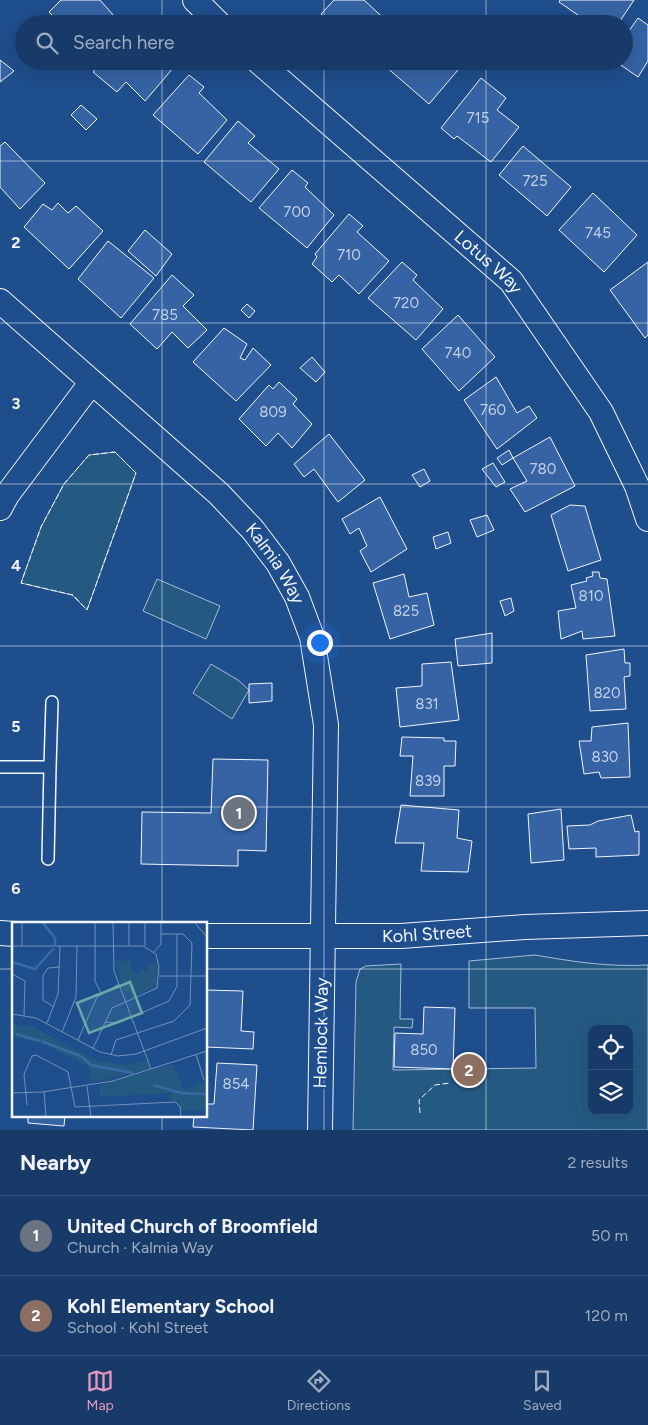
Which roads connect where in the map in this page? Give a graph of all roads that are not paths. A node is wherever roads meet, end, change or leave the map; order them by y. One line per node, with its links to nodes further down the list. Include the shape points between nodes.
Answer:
1 (195, 0): 2 (street)
2 (210, 15)
3 (268, 70): 7 (street, Lotus Way, via 511,281 601,412 638,486)
4 (0, 301): 5 (street, Kalmia Way)
5 (91, 383): 6 (street); 14 (street, Kalmia Way, via 219,494 254,530 297,597 312,637 326,725)
6 (0, 508)
7 (648, 515)
8 (52, 702): 10 (lane)
9 (0, 767): 10 (lane)
10 (50, 767): 11 (lane)
11 (48, 859)
12 (648, 923): 14 (street, Kohl Street, via 401,936)
13 (208, 936): 14 (street, Kohl Street)
14 (322, 936): 15 (street, Hemlock Way)
15 (320, 1130)

